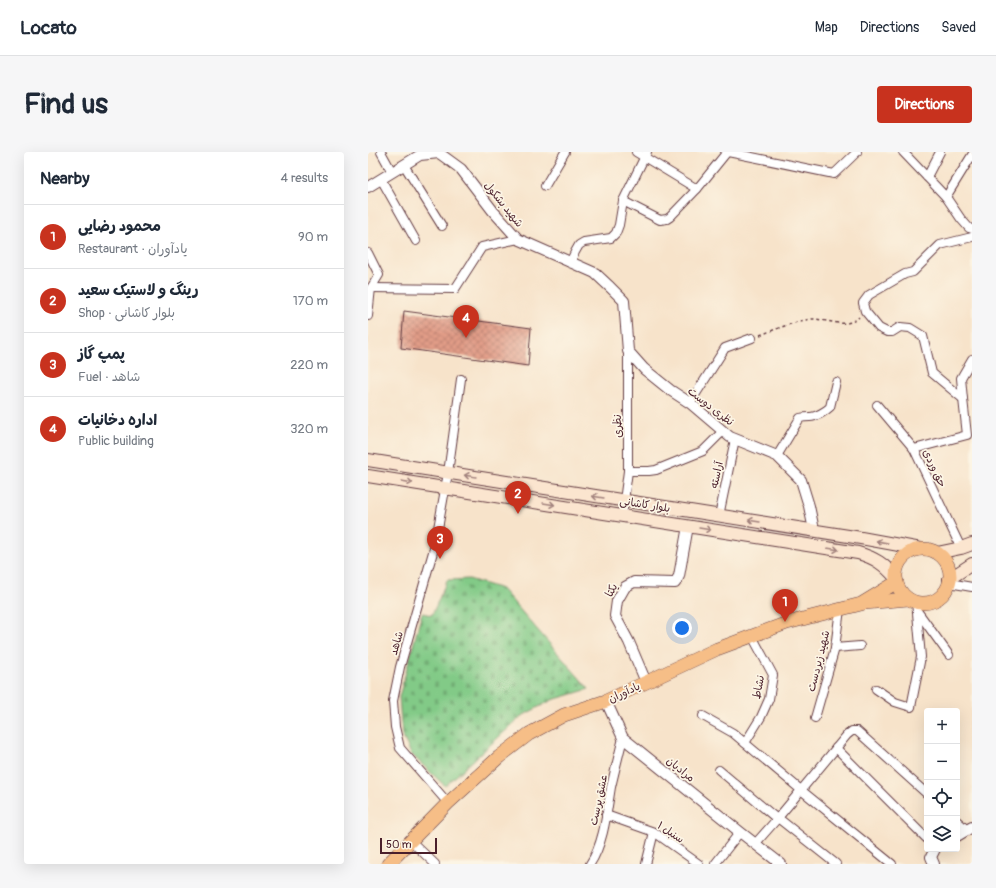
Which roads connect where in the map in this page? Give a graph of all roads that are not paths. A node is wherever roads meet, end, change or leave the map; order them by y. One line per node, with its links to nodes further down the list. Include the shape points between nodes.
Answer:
1 (381, 152): 13 (street)
2 (565, 152): 17 (street)
3 (636, 152): 9 (street)
4 (727, 152): 10 (street); 18 (street)
5 (857, 152): 10 (street, via 834,174)
6 (903, 152): 14 (street)
7 (940, 152): 14 (street)
8 (420, 153): 12 (street, شهید بشکول); 24 (street, شهید بشکول, via 439,154 461,169)
9 (646, 154): 18 (street); 20 (street)
10 (751, 154)
11 (972, 155): 19 (street)
12 (404, 165): 13 (street, شهید بشکول); 21 (street)
13 (392, 172): 15 (street, شهید بشکول)
14 (927, 177): 19 (street)
15 (381, 179): 16 (street, شهید بشکول); 25 (street)
16 (369, 185)
17 (545, 186)
18 (697, 189): 20 (street, via 667,219 660,220)
19 (946, 197): 22 (street, via 961,219)
20 (623, 202): 27 (street, via 616,233 611,238 579,245)
21 (442, 226)
22 (972, 229)
23 (972, 237): 38 (street, via 940,245 913,272 869,295 863,303 865,311 887,332 900,327 910,328 923,336 932,373)
24 (518, 239): 27 (street, شهید بشکول); 30 (street, via 482,247 455,289)
25 (416, 241)
26 (368, 253): 28 (street)
27 (570, 263): 34 (street, شهید بشکول, via 595,273 624,301)
28 (379, 275): 29 (street); 30 (street)
29 (368, 278)
30 (372, 288): 31 (street)
31 (369, 304): 32 (street)
32 (368, 316)
33 (752, 338): 39 (street, via 725,348)
34 (628, 351): 39 (street, نظری دوست, via 644,369); 46 (street, نظری)
35 (972, 359): 38 (street, via 961,378)
36 (461, 379): 47 (street, شاهد)
37 (836, 382): 44 (street, via 830,407 812,417 800,418)
38 (963, 399): 43 (street, via 966,435)
39 (690, 403): 41 (street, نظری دوست)
40 (878, 405): 43 (street, حق وردی)
41 (723, 431): 42 (street, نظری دوست); 46 (street, via 703,451 656,470)
42 (735, 439): 44 (street, نظری دوست); 52 (street, آراسته)
43 (914, 449): 55 (street, حق وردی)
44 (777, 456): 54 (street, نظری دوست, via 801,480)
45 (368, 460): 47 (main road, بلوار کاشانی)
46 (628, 471): 50 (street, نظری)
47 (448, 473): 49 (street, شاهد); 50 (main road, بلوار کاشانی, one-way to 47)
48 (368, 476): 49 (main road, بلوار کاشانی, one-way to 49)
49 (445, 488): 51 (main road, بلوار کاشانی, one-way to 51); 80 (street, شاهد, via 435,545 400,667 393,701 400,748)
50 (624, 501): 51 (street, نظری); 52 (main road, بلوار کاشانی)
51 (622, 516): 53 (main road, بلوار کاشانی)
52 (719, 516): 54 (main road, بلوار کاشانی, one-way to 52)
53 (688, 526): 59 (main road, بلوار کاشانی, one-way to 59, via 870,556 880,562); 69 (street, یکتا, via 679,576 675,583 634,582 625,587 617,601 615,616)
54 (814, 530): 56 (main road, بلوار کاشانی, one-way to 54)
55 (967, 546): 57 (main road)
56 (921, 550): 57 (main road); 59 (main road, via 912,551 905,556 896,570)
57 (937, 554): 60 (main road, via 948,566)
58 (972, 564): 60 (main road)
59 (896, 580): 62 (main road, یادآوران); 63 (main road, via 902,594)
60 (949, 581): 61 (street); 63 (main road, via 940,597 933,601)
61 (972, 587)
62 (861, 604): 63 (main road); 64 (main road, یادآوران)
63 (914, 604): 68 (street); 70 (street, via 921,657 911,707 895,702)
64 (840, 609): 65 (main road, یادآوران, via 787,623); 67 (street, شهید زبردست)
65 (752, 636): 69 (main road, یادآوران, via 717,649); 75 (street, نشاط, via 773,674 769,699)
66 (860, 646): 67 (street)
67 (835, 648): 73 (street, شهید زبردست)
68 (949, 655)
69 (646, 682): 71 (main road, یادآوران)
70 (876, 689)
71 (606, 701): 74 (street, مرادیان); 80 (main road, یادآوران, via 564,716 529,734 499,757)
72 (703, 716): 75 (street)
73 (815, 718)
74 (623, 738): 81 (street, عشق پرست); 86 (street, مرادیان)
75 (745, 743): 78 (street)
76 (836, 748): 78 (street); 79 (street, via 846,735 857,731); 88 (street)
77 (719, 770): 82 (street)
78 (801, 790): 82 (street); 100 (street)
79 (924, 791)
80 (448, 804): 89 (main road, یادآوران)
81 (606, 815): 85 (street, سنبل ۱); 94 (street, عشق پرست, via 601,840)
82 (778, 819): 90 (street); 99 (street)
83 (960, 823): 84 (street)
84 (970, 829): 87 (street)
85 (654, 832): 95 (street); 96 (street, سنبل ۱)
86 (740, 832): 90 (street, مرادیان); 97 (street)
87 (960, 834)
88 (924, 835)
89 (411, 841): 92 (main road, یادآوران); 93 (street)
90 (755, 844): 98 (street, مرادیان)
91 (934, 852): 101 (street, via 931,857)
92 (388, 864)
93 (435, 864)
94 (590, 864)
95 (646, 864)
96 (699, 864)
97 (715, 864)
98 (781, 864)
99 (836, 864)
100 (892, 864)
101 (934, 864)

